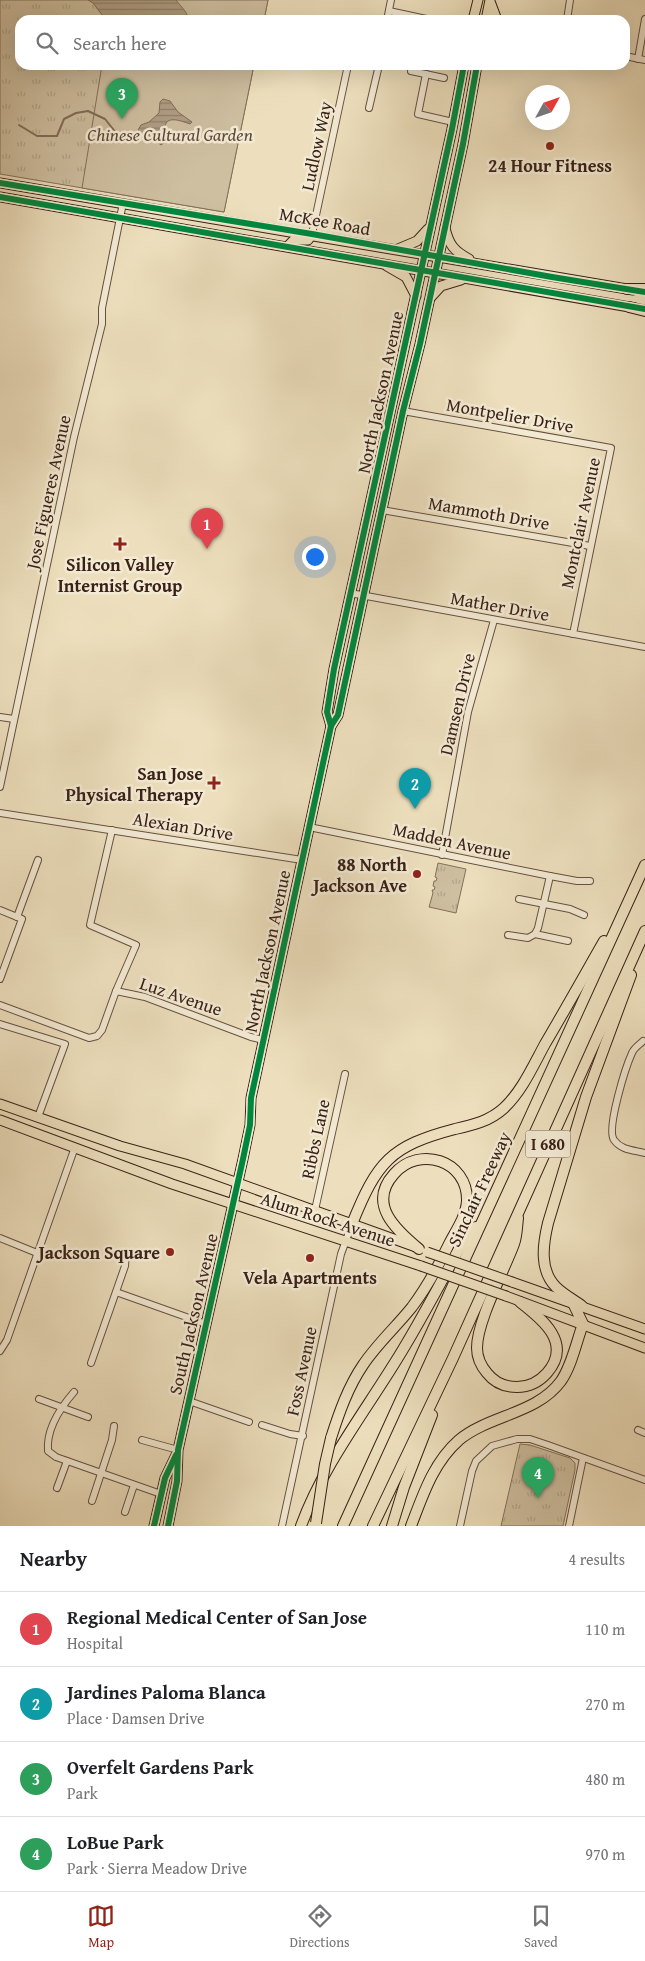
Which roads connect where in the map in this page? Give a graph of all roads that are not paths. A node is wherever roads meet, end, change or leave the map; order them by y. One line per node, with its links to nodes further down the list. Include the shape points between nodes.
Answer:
1 (392, 0): 5 (street)
2 (478, 0): 8 (main road)
3 (570, 0): 11 (street)
4 (490, 1): 9 (main road); 10 (main road)
5 (389, 11): 6 (street); 7 (street)
6 (388, 15)
7 (408, 15)
8 (475, 15)
9 (487, 15)
10 (494, 15)
11 (568, 15)
12 (645, 19): 13 (street)
13 (642, 59)
14 (347, 70): 29 (street, Ludlow Way)
15 (378, 70): 21 (street)
16 (463, 70): 22 (main road, North Jackson Avenue)
17 (475, 70): 28 (main road, North Jackson Avenue)
18 (411, 71): 19 (street)
19 (426, 74): 20 (street); 22 (street, via 418,114)
20 (444, 78)
21 (369, 108)
22 (453, 122): 27 (main road, North Jackson Avenue)
23 (0, 183): 25 (main road, McKee Road)
24 (0, 197): 26 (main road, McKee Road)
25 (123, 204): 26 (street, Jose Figueres Avenue); 29 (main road, McKee Road)
26 (121, 217): 30 (main road, McKee Road); 57 (street, Jose Figueres Avenue, via 102,308 102,324 74,436)
27 (431, 224): 31 (main road, via 417,241); 32 (main road, North Jackson Avenue)
28 (445, 226): 33 (main road, North Jackson Avenue); 35 (main road, via 455,251)
29 (312, 234): 30 (main road, via 308,240 294,240); 31 (main road, McKee Road)
30 (288, 246): 34 (main road, McKee Road)
31 (396, 249): 32 (main road, McKee Road)
32 (424, 254): 33 (main road, McKee Road); 36 (main road, North Jackson Avenue)
33 (438, 256): 35 (main road, McKee Road); 37 (main road, North Jackson Avenue)
34 (382, 263): 36 (main road, McKee Road); 41 (main road, via 406,277)
35 (478, 264): 39 (main road, McKee Road)
36 (422, 270): 37 (main road, McKee Road); 41 (main road, North Jackson Avenue)
37 (435, 273): 38 (main road, McKee Road); 42 (main road, North Jackson Avenue)
38 (472, 280): 42 (main road, via 446,283); 43 (main road, McKee Road)
39 (627, 289): 40 (highway)
40 (645, 290)
41 (416, 296): 45 (main road, North Jackson Avenue)
42 (429, 300): 46 (main road, North Jackson Avenue)
43 (629, 307): 44 (highway)
44 (645, 310)
45 (392, 403): 47 (main road, via 397,410); 51 (main road, North Jackson Avenue)
46 (403, 411): 47 (main road, North Jackson Avenue); 48 (street, Montpelier Drive)
47 (399, 430): 49 (main road, North Jackson Avenue)
48 (611, 448): 50 (street, Montclair Avenue)
49 (382, 510): 50 (street, Mammoth Drive); 52 (main road, North Jackson Avenue)
50 (590, 546): 54 (street, Montclair Avenue)
51 (350, 593): 52 (street, Mather Drive); 58 (main road, North Jackson Avenue, via 328,712)
52 (363, 596): 53 (street, Mather Drive); 58 (main road, North Jackson Avenue, via 338,715)
53 (494, 620): 54 (street, Mather Drive); 63 (street, Damsen Drive, via 468,712)
54 (573, 634): 55 (street, Mather Drive)
55 (645, 647)
56 (0, 717): 57 (street)
57 (14, 719): 59 (street, Jose Figueres Avenue)
58 (330, 726): 61 (main road, North Jackson Avenue)
59 (0, 787)
60 (0, 813): 62 (street, Alexian Drive)
61 (309, 827): 63 (street, Madden Avenue); 65 (main road, North Jackson Avenue)
62 (112, 830): 65 (street, Alexian Drive); 81 (street, Luz Avenue, via 90,925 136,945)
63 (442, 855): 67 (street, Madden Avenue)
64 (38, 860): 74 (street)
65 (302, 860): 84 (main road, North Jackson Avenue)
66 (645, 865): 68 (highway, Sinclair Freeway / I 680)
67 (550, 876): 69 (street, Madden Avenue, via 577,882); 71 (street)
68 (640, 877): 96 (highway, Sinclair Freeway / I 680); 97 (highway, via 515,1096 484,1121 422,1139 391,1157 371,1182)
69 (590, 881)
70 (519, 899): 71 (street)
71 (543, 905): 73 (street, via 570,909); 76 (street)
72 (0, 910): 74 (street)
73 (584, 915)
74 (17, 917): 80 (street, via 22,918)
75 (645, 931): 94 (highway, I 680)
76 (535, 934): 77 (street, via 528,938); 79 (street)
77 (508, 935)
78 (645, 938): 105 (highway, via 586,1097 546,1232 543,1250 547,1273 556,1287)
79 (568, 941)
80 (0, 979)
81 (116, 991): 82 (street, Luz Avenue, via 102,1030 89,1038); 84 (street, Luz Avenue, via 146,997)
82 (0, 1005)
83 (0, 1024): 88 (street, via 65,1044)
84 (263, 1040): 92 (main road, North Jackson Avenue)
85 (642, 1041): 91 (street, via 633,1051 621,1082 611,1130 612,1138 621,1148)
86 (345, 1074): 95 (street, Ribbs Lane)
87 (0, 1104): 88 (main road, Alum Rock Avenue)
88 (38, 1118): 92 (main road, Alum Rock Avenue)
89 (0, 1120): 90 (main road, Alum Rock Avenue)
90 (75, 1147): 93 (main road, Alum Rock Avenue); 102 (street)
91 (645, 1153)
92 (238, 1183): 93 (main road, South Jackson Avenue); 95 (main road, Alum Rock Avenue)
93 (233, 1204): 99 (main road, Alum Rock Avenue); 106 (main road, South Jackson Avenue)
94 (519, 1208): 104 (highway, via 516,1242 486,1313 477,1346 480,1362 490,1376 503,1384 517,1387 532,1384 543,1377 552,1366 556,1352 551,1330); 111 (highway, I 680)
95 (315, 1210): 97 (main road, Alum Rock Avenue)
96 (481, 1223): 139 (highway, via 464,1238 406,1345 322,1480); 140 (highway, Sinclair Freeway / I 680)
97 (352, 1224): 99 (street, Foss Avenue); 100 (main road, Alum Rock Avenue)
98 (0, 1238): 102 (street)
99 (345, 1241): 104 (main road, Alum Rock Avenue, bridge); 123 (street, Foss Avenue)
100 (423, 1250): 105 (main road, Alum Rock Avenue, bridge); 135 (highway, bridge, via 390,1222 384,1196 388,1182 399,1169 416,1160 432,1158 449,1166 460,1178 466,1192 465,1211 430,1281 360,1371 343,1404 325,1464)
101 (126, 1252): 103 (street)
102 (36, 1253): 110 (street, via 7,1340)
103 (116, 1292): 106 (street); 112 (street)
104 (520, 1302): 107 (main road, Alum Rock Avenue)
105 (577, 1305): 107 (highway); 108 (main road, Alum Rock Avenue)
106 (206, 1324): 115 (main road, South Jackson Avenue)
107 (582, 1324): 109 (main road, Alum Rock Avenue); 143 (highway, via 560,1382 542,1398 478,1427 452,1447 432,1474)
108 (645, 1329)
109 (645, 1348)
110 (0, 1351)
111 (453, 1358): 141 (highway, I 680); 142 (highway)
112 (91, 1363)
113 (74, 1392): 116 (street)
114 (39, 1399): 116 (street)
115 (189, 1401): 118 (street); 125 (main road, South Jackson Avenue)
116 (61, 1407): 117 (street); 127 (street, via 48,1440 48,1451)
117 (88, 1417)
118 (249, 1422)
119 (262, 1425): 123 (street)
120 (114, 1426): 128 (street)
121 (638, 1430): 122 (street)
122 (645, 1433)
123 (302, 1436): 138 (street, Foss Avenue)
124 (142, 1440): 125 (street)
125 (178, 1450): 132 (main road, South Jackson Avenue, via 165,1478); 137 (main road, South Jackson Avenue, via 177,1481)
126 (583, 1458): 129 (street); 144 (street, via 530,1439 517,1438 492,1446 476,1461 472,1470); 145 (street)
127 (67, 1461): 128 (street); 131 (street)
128 (101, 1473): 130 (street); 133 (street)
129 (645, 1480)
130 (134, 1484): 132 (street); 134 (street)
131 (57, 1488)
132 (162, 1494): 136 (main road, South Jackson Avenue)
133 (92, 1501)
134 (125, 1512)
135 (316, 1524)
136 (154, 1526)
137 (168, 1526)
138 (282, 1526)
139 (301, 1526)
140 (343, 1526)
141 (373, 1526)
142 (392, 1526)
143 (411, 1526)
144 (460, 1526)
145 (569, 1526)

